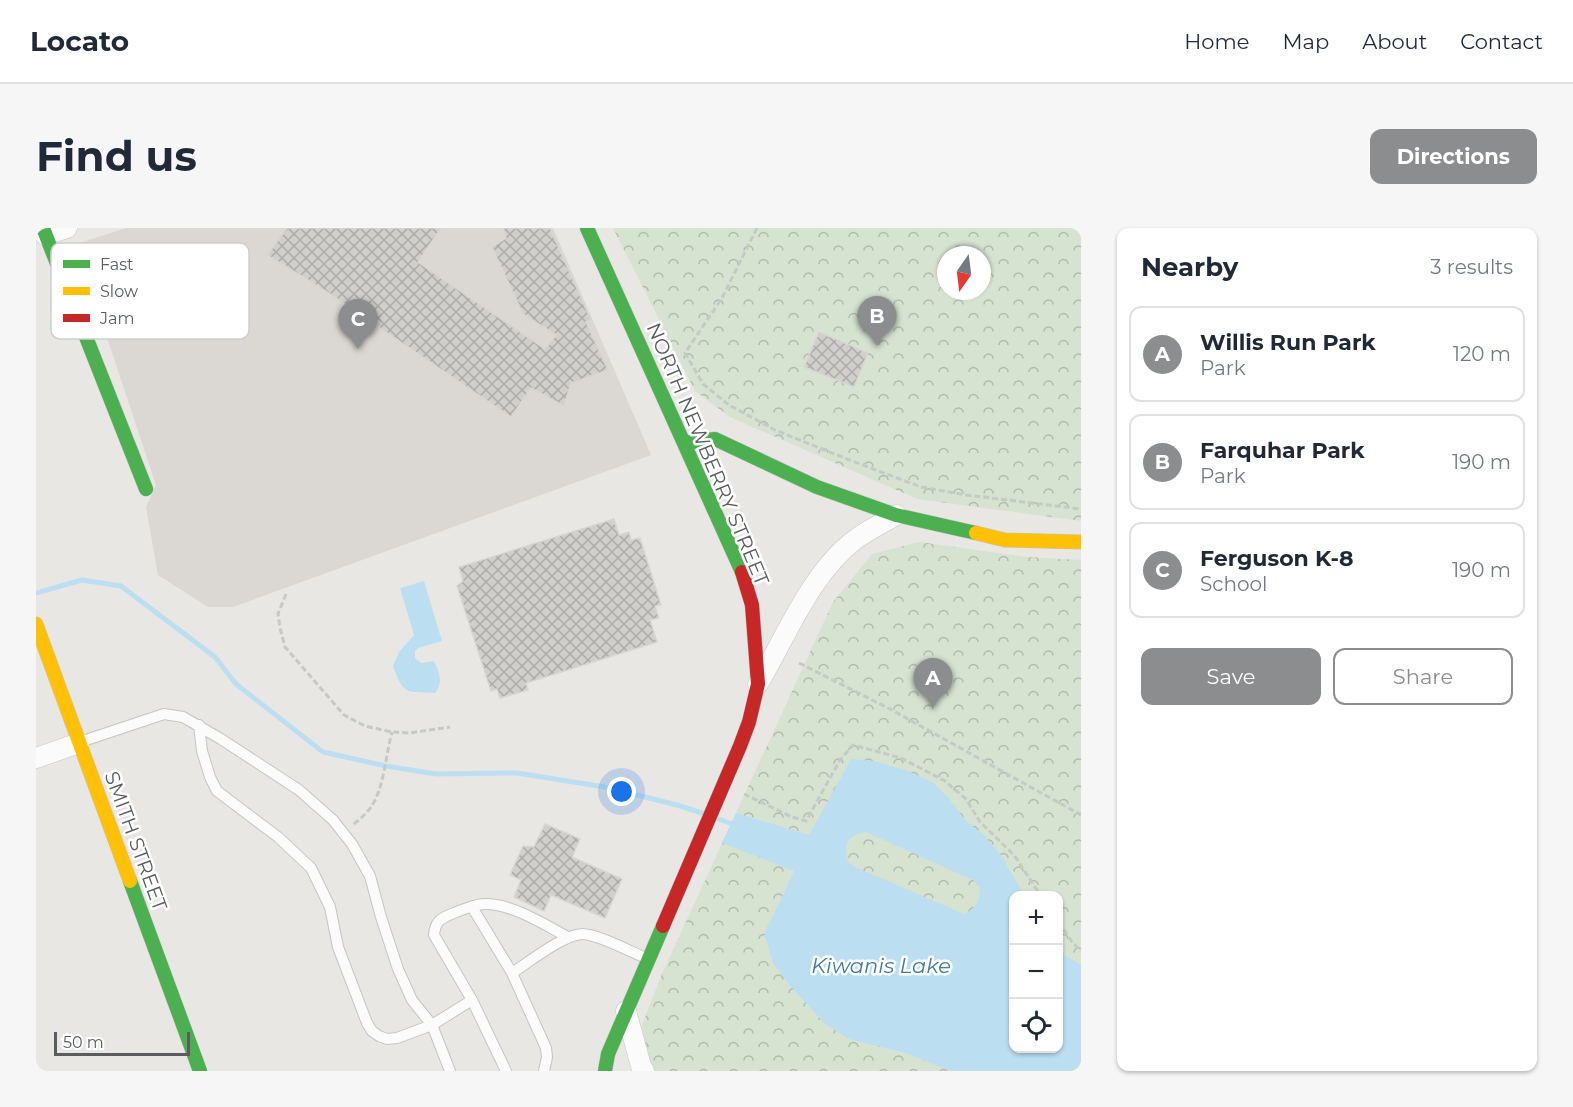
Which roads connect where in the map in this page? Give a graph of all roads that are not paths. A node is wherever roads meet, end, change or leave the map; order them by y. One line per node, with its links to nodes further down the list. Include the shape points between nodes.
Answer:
1 (67, 228): 3 (street)
2 (587, 228): 6 (street, NORTH NEWBERRY STREET)
3 (44, 231): 4 (street)
4 (51, 249)
5 (87, 339): 7 (street)
6 (684, 442): 8 (street, via 715,439 816,487); 11 (street, NORTH NEWBERRY STREET, via 742,572 752,604)
7 (146, 489)
8 (896, 515): 9 (street, via 1005,540); 11 (street, via 855,540 820,576)
9 (1081, 542)
10 (36, 624): 13 (street, SMITH STREET)
11 (758, 684): 17 (street, NORTH NEWBERRY STREET, via 749,722)
12 (199, 725): 13 (lane, via 164,714); 21 (lane, via 299,790 343,832 370,876 398,969 412,1000); 21 (lane, via 202,751 217,791 278,837 311,868 330,907 338,947 372,1031 387,1039)
13 (79, 743): 14 (street); 22 (street, SMITH STREET)
14 (36, 758)
15 (472, 907): 16 (lane, via 507,908); 18 (lane); 19 (lane, via 438,921 434,935)
16 (568, 937): 17 (lane, via 583,934); 18 (lane)
17 (648, 959): 20 (street, NORTH NEWBERRY STREET)
18 (512, 972): 25 (lane, via 546,1048)
19 (472, 1000): 21 (lane); 24 (lane)
20 (626, 1011): 26 (street, NORTH NEWBERRY STREET); 27 (street)
21 (432, 1026): 23 (lane)
22 (200, 1071)
23 (450, 1071)
24 (506, 1071)
25 (544, 1071)
26 (605, 1071)
27 (644, 1071)

